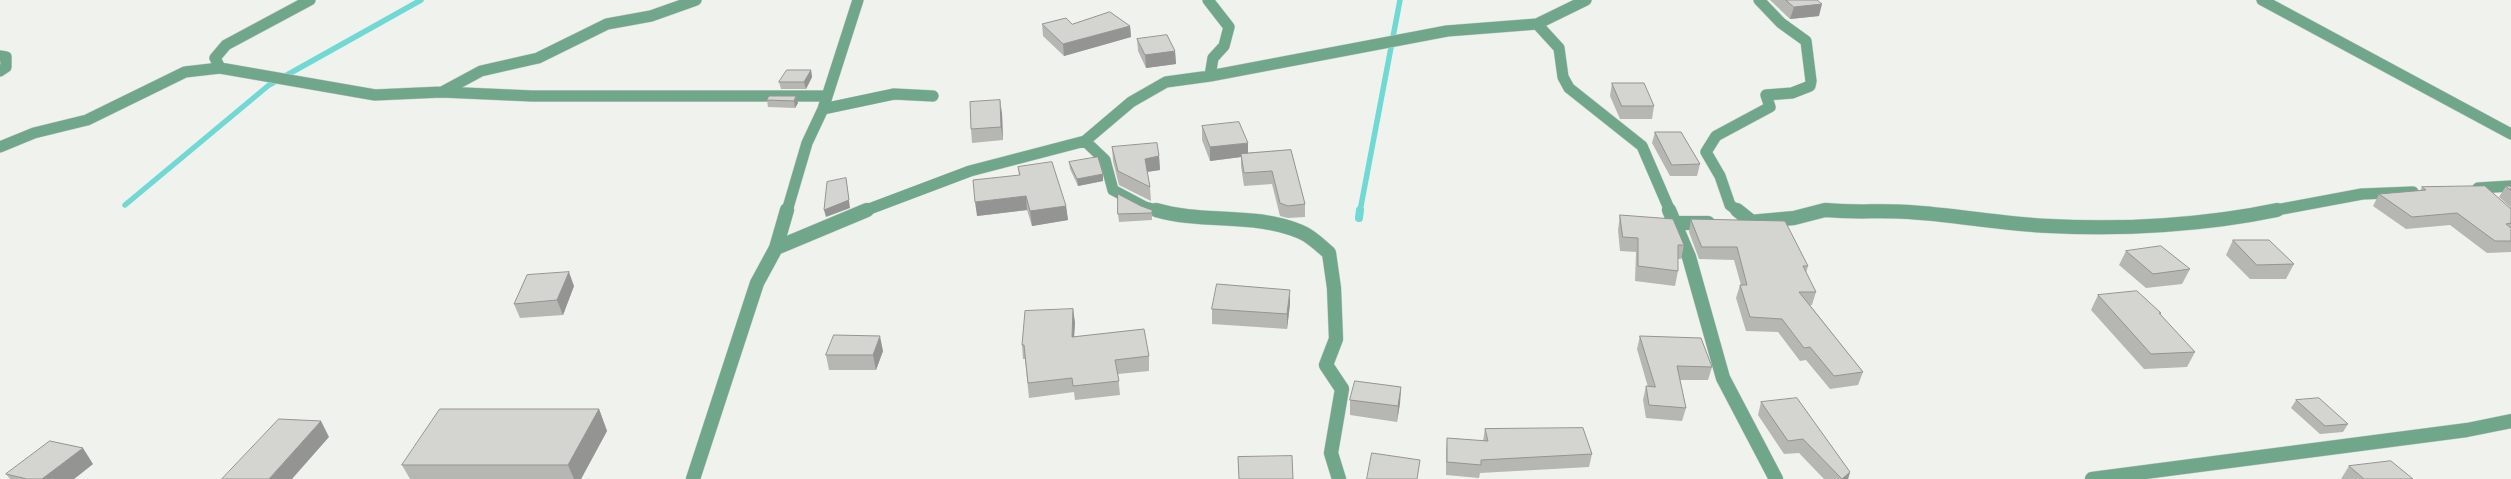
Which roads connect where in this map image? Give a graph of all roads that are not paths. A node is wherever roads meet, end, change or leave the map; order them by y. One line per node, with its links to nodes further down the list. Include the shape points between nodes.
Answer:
1 (310, 0): 10 (street, via 226,45 215,58)
2 (696, 0): 13 (street, via 651,16 607,24 538,58 481,71)
3 (858, 0): 14 (street)
4 (1208, 0): 12 (street, via 1229,27 1224,46 1213,58)
5 (1586, 0): 8 (street)
6 (1759, 0): 23 (street, via 1781,23 1806,41 1813,75 1810,86 1792,93 1766,95 1770,107 1716,136 1706,152 1720,176 1730,205)
7 (2262, 0): 17 (street)
8 (1537, 24): 12 (street, via 1448,31); 24 (street, via 1559,48 1568,88 1642,146)
9 (0, 56): 11 (street, via 6,57 6,67)
10 (220, 68): 13 (street, via 375,95); 19 (street, via 185,72 87,120 34,133)
11 (0, 72)
12 (1210, 76): 18 (street, via 1166,82 1130,102)
13 (442, 92): 14 (street, via 542,96)
14 (827, 96): 16 (street)
15 (932, 96): 16 (street, via 894,94)
16 (823, 109): 25 (street, via 807,143)
17 (2511, 134)
18 (1085, 140): 25 (street, via 970,171); 28 (street, via 1105,160 1113,190 1146,207 1180,217 1263,221 1302,232 1330,253 1336,339 1326,365 1342,388 1331,453)
19 (0, 147)
20 (2511, 186): 22 (street, via 2473,189)
21 (2430, 191): 23 (street, via 2362,194 2235,219 2143,225 2050,226 1908,212 1825,210 1794,218)
22 (2491, 200)
23 (1752, 222): 24 (street)
24 (1674, 223): 29 (street, via 1688,257 1723,378)
25 (776, 248): 27 (street, via 757,283)
26 (2511, 421): 30 (street, via 2467,430)
27 (693, 479)
28 (1339, 479)
29 (1776, 479)
30 (2092, 479)

